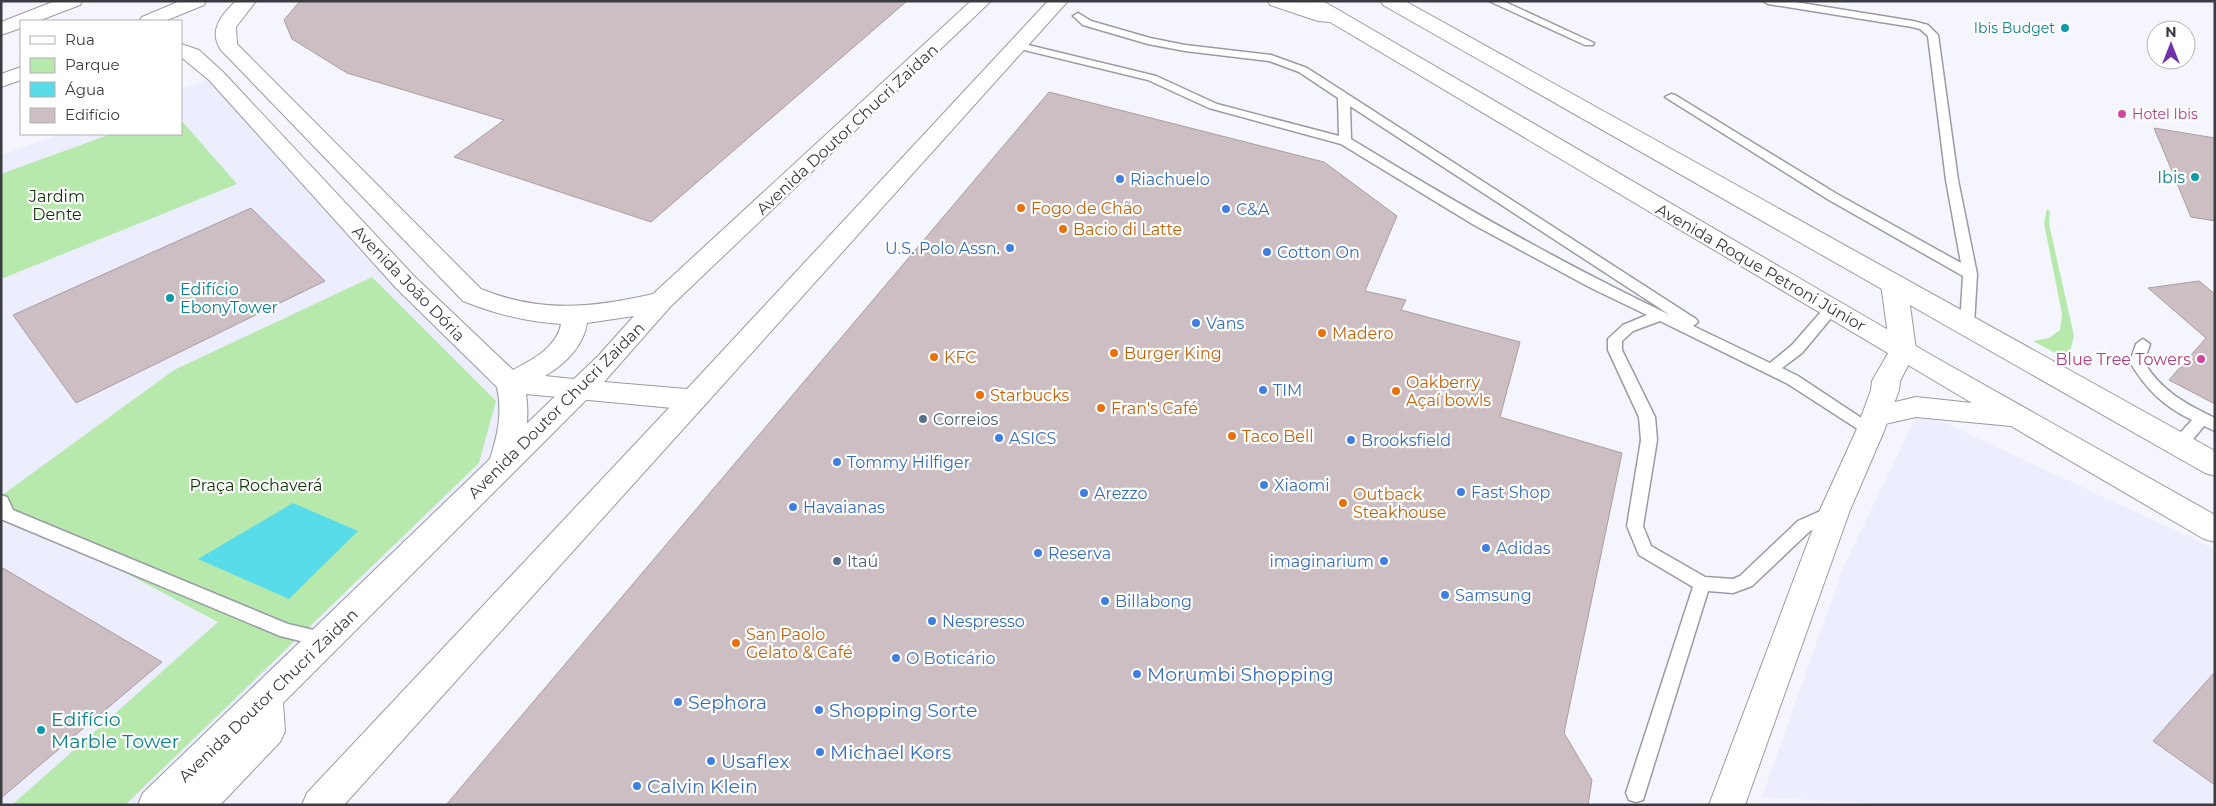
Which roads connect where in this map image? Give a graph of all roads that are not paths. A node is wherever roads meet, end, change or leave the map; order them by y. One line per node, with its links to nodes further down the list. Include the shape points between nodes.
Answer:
1 (73, 1): 12 (main road)
2 (197, 1): 13 (main road)
3 (247, 1): 29 (main road, via 225,28 224,40 228,46 472,294 516,311)
4 (982, 1): 27 (main road, Avenida Doutor Chucri Zaidan)
5 (1059, 1): 18 (main road)
6 (1277, 1): 15 (main road)
7 (1309, 1): 15 (main road, Avenida Roque Petroni Júnior)
8 (1390, 1): 26 (main road)
9 (1494, 1): 17 (lane)
10 (1768, 1): 25 (lane, via 1913,24 1933,34 1952,180)
11 (1078, 16): 22 (lane, via 1087,23 1148,41 1290,63)
12 (24, 20)
13 (151, 20)
14 (20, 22): 16 (main road)
15 (1346, 23): 28 (main road, Avenida Roque Petroni Júnior)
16 (1, 29)
17 (1589, 43)
18 (1020, 46): 24 (lane, via 1152,78 1213,106); 38 (main road)
19 (182, 50): 36 (main road, Avenida João Dória, via 192,54 216,76 405,282)
20 (20, 73): 21 (main road)
21 (1, 81)
22 (1344, 95): 24 (lane); 34 (lane)
23 (1671, 97): 25 (lane, via 1833,197)
24 (1345, 141): 30 (lane, via 1479,222)
25 (1970, 274): 31 (lane)
26 (1894, 284): 31 (main road); 33 (main road)
27 (661, 302): 29 (main road, via 616,312); 37 (main road, Avenida Doutor Chucri Zaidan)
28 (1832, 308): 33 (main road, Avenida Roque Petroni Júnior); 35 (lane, via 1797,349)
29 (576, 315): 36 (main road, via 575,329 562,350 543,366)
30 (1660, 316): 34 (lane); 48 (lane, via 1628,328 1614,339 1615,350 1647,417 1649,440 1635,526 1645,550)
31 (1967, 325): 42 (main road)
32 (2143, 344): 40 (lane, via 2137,362 2145,377 2160,395)
33 (1903, 350): 39 (main road, Avenida Roque Petroni Júnior); 41 (main road, via 1886,381)
34 (1744, 357): 35 (lane)
35 (1771, 369): 41 (lane)
36 (510, 383): 37 (main road); 43 (main road, via 516,413)
37 (580, 389): 38 (main road); 43 (main road, Avenida Doutor Chucri Zaidan)
38 (693, 400): 54 (main road)
39 (2021, 419): 41 (main road, via 1916,407); 47 (main road, Avenida Roque Petroni Júnior)
40 (2208, 422): 42 (lane)
41 (1873, 424): 45 (main road)
42 (2177, 445): 44 (main road)
43 (502, 465): 49 (main road, Avenida Doutor Chucri Zaidan)
44 (2215, 465)
45 (1835, 510): 48 (lane, via 1804,526 1746,582 1733,586); 55 (main road)
46 (3, 511): 49 (lane, via 286,631)
47 (2215, 530)
48 (1702, 584): 51 (lane)
49 (325, 639): 50 (main road, Avenida Doutor Chucri Zaidan)
50 (266, 697): 52 (main road, Avenida Doutor Chucri Zaidan); 53 (main road, via 268,731)
51 (1636, 793)
52 (156, 805)
53 (195, 805)
54 (320, 805)
55 (1727, 805)

